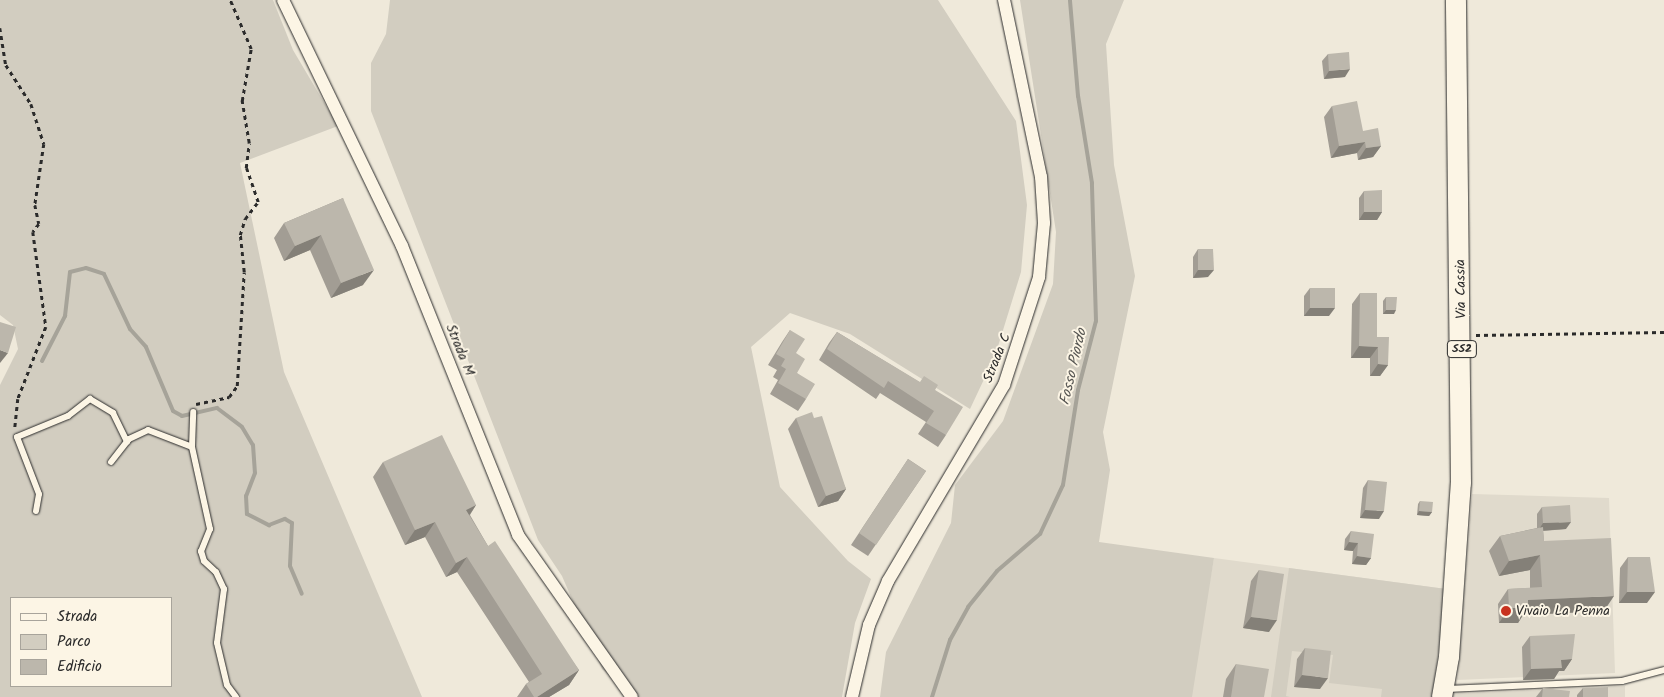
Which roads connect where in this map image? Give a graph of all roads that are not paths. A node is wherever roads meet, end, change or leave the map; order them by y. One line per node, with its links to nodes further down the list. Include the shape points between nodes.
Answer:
1 (283, 0): 12 (street, Strada M, via 402,246 518,535)
2 (1004, 0): 13 (street, Strada C, via 1041,177 1044,223 1039,277 1004,385 888,581 866,634)
3 (1456, 0): 10 (main road, Via Cassia / SS2, via 1462,336 1461,483)
4 (193, 414): 6 (lane)
5 (127, 442): 6 (lane, via 148,430); 7 (lane); 8 (lane, via 113,413 90,399 68,416 17,437 36,482)
6 (192, 446): 11 (lane, via 210,529 201,551 204,562 216,572 224,589 217,643 227,685)
7 (111, 462)
8 (36, 511)
9 (1664, 670): 10 (lane, via 1622,681)
10 (1443, 693)
11 (236, 697)
12 (632, 697)
13 (852, 697)

